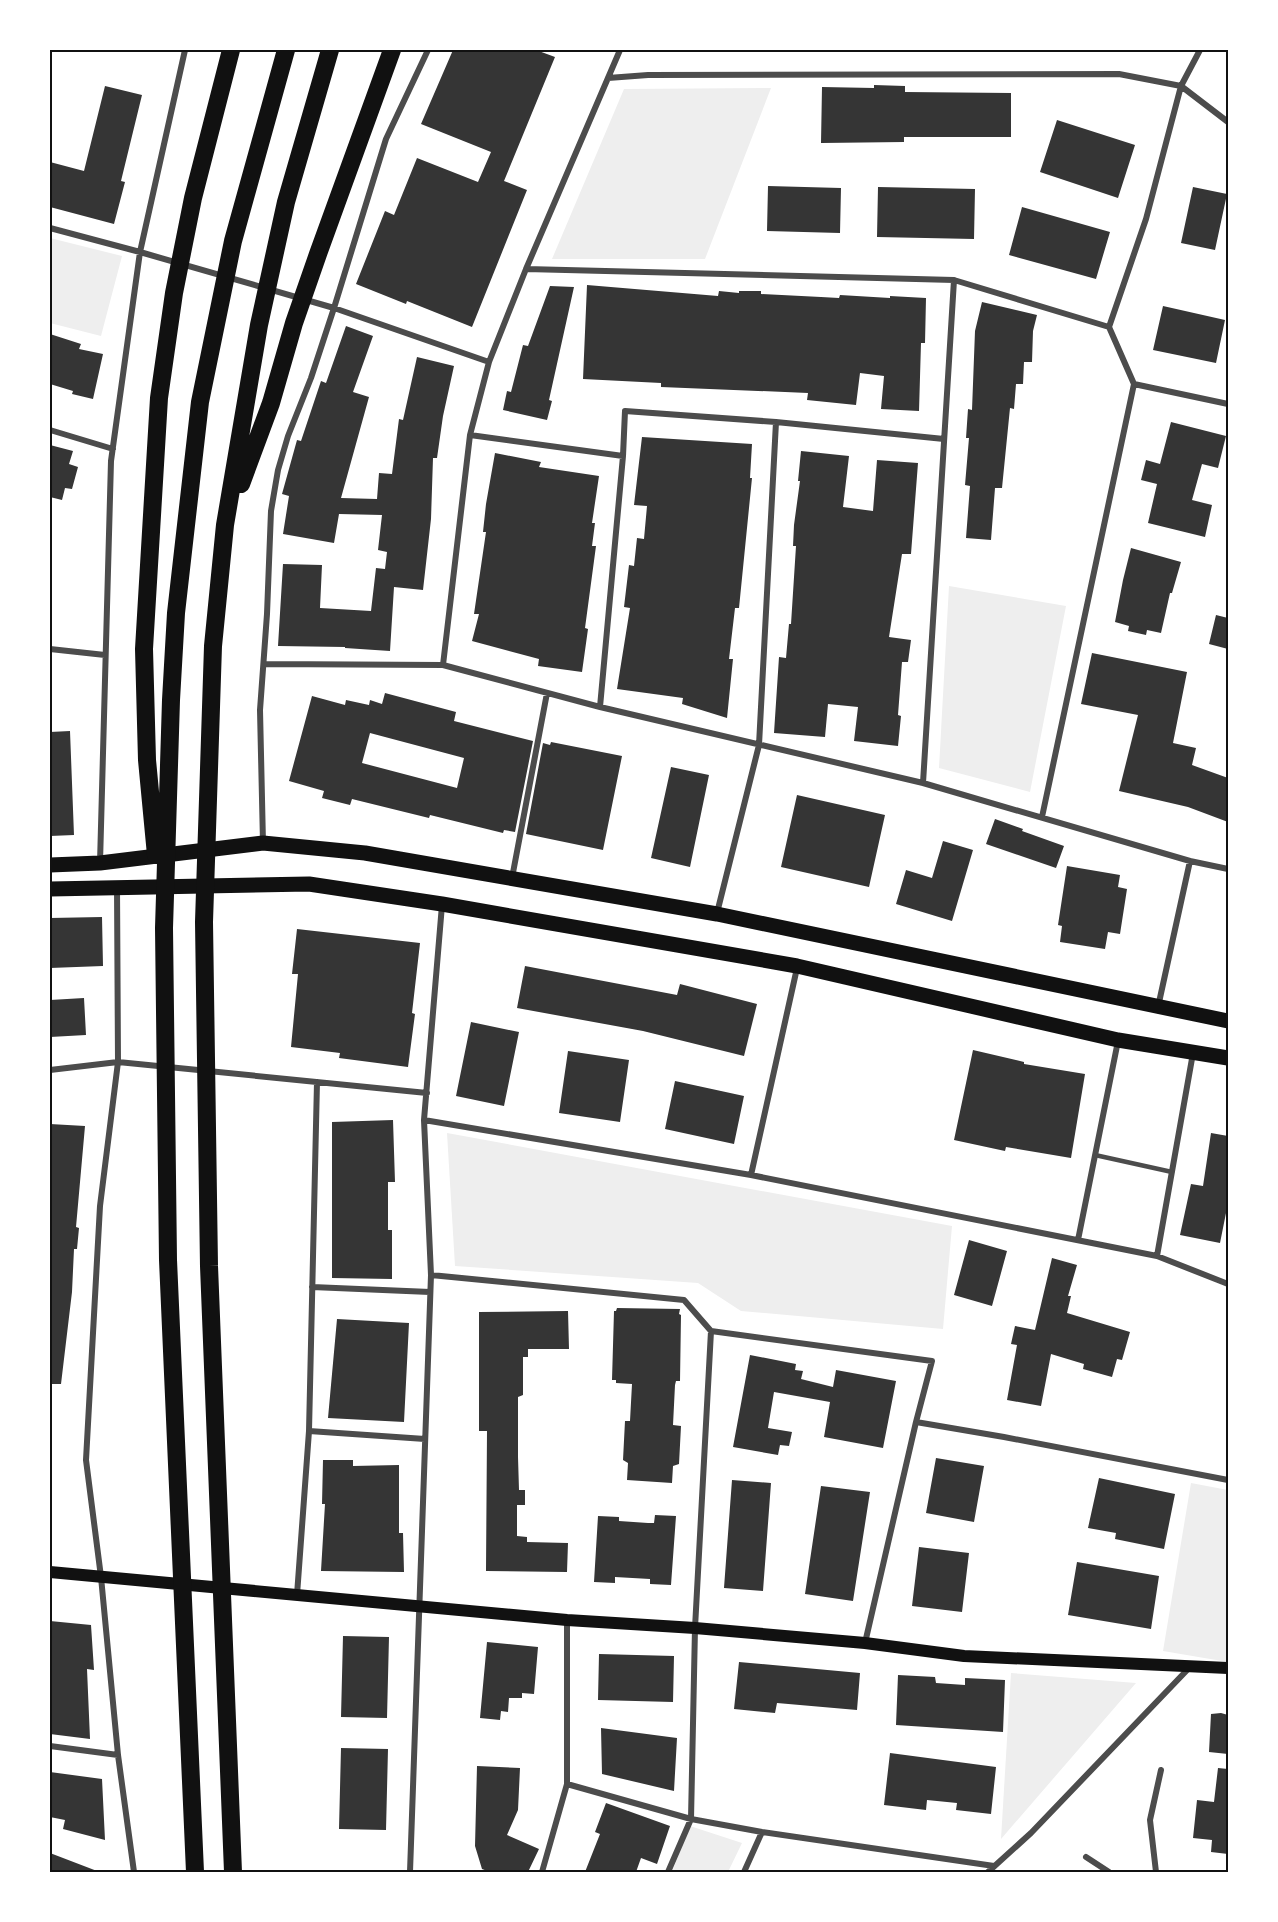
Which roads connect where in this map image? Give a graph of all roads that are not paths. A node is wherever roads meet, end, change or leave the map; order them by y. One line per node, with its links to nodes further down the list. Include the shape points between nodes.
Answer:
1 (186, 50): 15 (street)
2 (224, 50): 12 (highway)
3 (231, 50): 12 (highway)
4 (286, 50): 49 (highway, via 233,241 200,402 176,613)
5 (330, 50): 29 (highway, via 268,280)
6 (392, 50): 29 (highway)
7 (428, 50): 18 (street, via 386,139)
8 (620, 50): 10 (street)
9 (1200, 50): 11 (street)
10 (608, 78): 11 (street, via 1119,74); 16 (street)
11 (1181, 86): 13 (street); 19 (street, via 1146,219)
12 (218, 98): 49 (highway, via 174,293 159,398 148,558 144,649 147,760)
13 (1228, 122)
14 (50, 228): 15 (street)
15 (140, 252): 18 (street); 27 (street)
16 (526, 269): 17 (street); 20 (street)
17 (954, 280): 19 (street); 26 (street)
18 (334, 308): 20 (street); 32 (street, via 278,470 271,511)
19 (1109, 327): 21 (street)
20 (489, 362): 25 (street)
21 (1134, 384): 22 (street); 38 (street)
22 (1228, 404)
23 (776, 422): 26 (street); 28 (street, via 625,411); 36 (street)
24 (50, 430): 27 (street)
25 (470, 435): 28 (street); 33 (street)
26 (944, 439): 37 (street)
27 (112, 449): 31 (street)
28 (623, 456): 35 (street)
29 (225, 525): 96 (highway, via 212,657 204,922 209,1266)
30 (50, 649): 31 (street)
31 (105, 655): 41 (street)
32 (264, 664): 33 (street); 39 (street, via 260,710)
33 (443, 665): 34 (street)
34 (546, 693): 35 (street); 44 (street)
35 (600, 707): 36 (street)
36 (759, 745): 37 (street); 48 (street)
37 (922, 783): 38 (street)
38 (1042, 818): 40 (street)
39 (263, 843): 41 (main road); 44 (main road, via 365,853)
40 (1190, 861): 43 (street); 51 (street)
41 (100, 863): 42 (main road)
42 (50, 865)
43 (1228, 869)
44 (512, 879): 48 (main road)
45 (117, 887): 46 (main road); 47 (main road, via 309,884); 56 (street)
46 (50, 889)
47 (442, 904): 50 (main road); 59 (street)
48 (717, 914): 51 (main road)
49 (164, 928): 89 (highway, via 168,1260)
50 (797, 966): 53 (main road); 63 (street)
51 (1157, 1007): 52 (main road)
52 (1228, 1022)
53 (1118, 1040): 54 (main road); 61 (street)
54 (1193, 1051): 55 (main road); 62 (street)
55 (1228, 1058)
56 (118, 1062): 57 (street); 58 (street); 76 (street, via 100,1206 86,1461)
57 (50, 1070)
58 (317, 1082): 59 (street); 68 (street)
59 (427, 1093): 60 (street)
60 (424, 1120): 63 (street); 66 (street)
61 (1095, 1155): 62 (lane); 64 (street)
62 (1172, 1172): 65 (street)
63 (751, 1175): 64 (street)
64 (1078, 1240): 65 (street)
65 (1157, 1257): 67 (street)
66 (431, 1275): 69 (street); 70 (street, via 684,1300)
67 (1228, 1284)
68 (312, 1287): 69 (street); 72 (street)
69 (430, 1292): 73 (street)
70 (711, 1331): 71 (street, via 932,1361); 80 (street)
71 (916, 1422): 74 (street); 81 (street)
72 (309, 1431): 73 (street); 77 (street)
73 (425, 1438): 78 (street)
74 (1228, 1480)
75 (50, 1572): 76 (main road)
76 (101, 1577): 77 (main road); 85 (street)
77 (297, 1595): 78 (main road)
78 (419, 1606): 79 (main road); 97 (street)
79 (567, 1620): 80 (main road); 87 (street)
80 (695, 1628): 81 (main road); 88 (street)
81 (865, 1643): 82 (main road, via 964,1656)
82 (1190, 1667): 83 (main road); 92 (street, via 1038,1826)
83 (1228, 1668)
84 (50, 1746): 85 (street)
85 (118, 1755): 93 (street)
86 (1161, 1770): 103 (street, via 1150,1820)
87 (567, 1784): 88 (street); 98 (street)
88 (691, 1819): 90 (street); 99 (street)
89 (193, 1829): 94 (highway); 95 (highway)
90 (762, 1832): 92 (street); 100 (street)
91 (1086, 1857): 102 (street)
92 (994, 1866): 101 (street)
93 (134, 1872)
94 (184, 1872)
95 (195, 1872)
96 (233, 1872)
97 (410, 1872)
98 (542, 1872)
99 (668, 1872)
100 (744, 1872)
101 (988, 1872)
102 (1109, 1872)
103 (1156, 1872)

